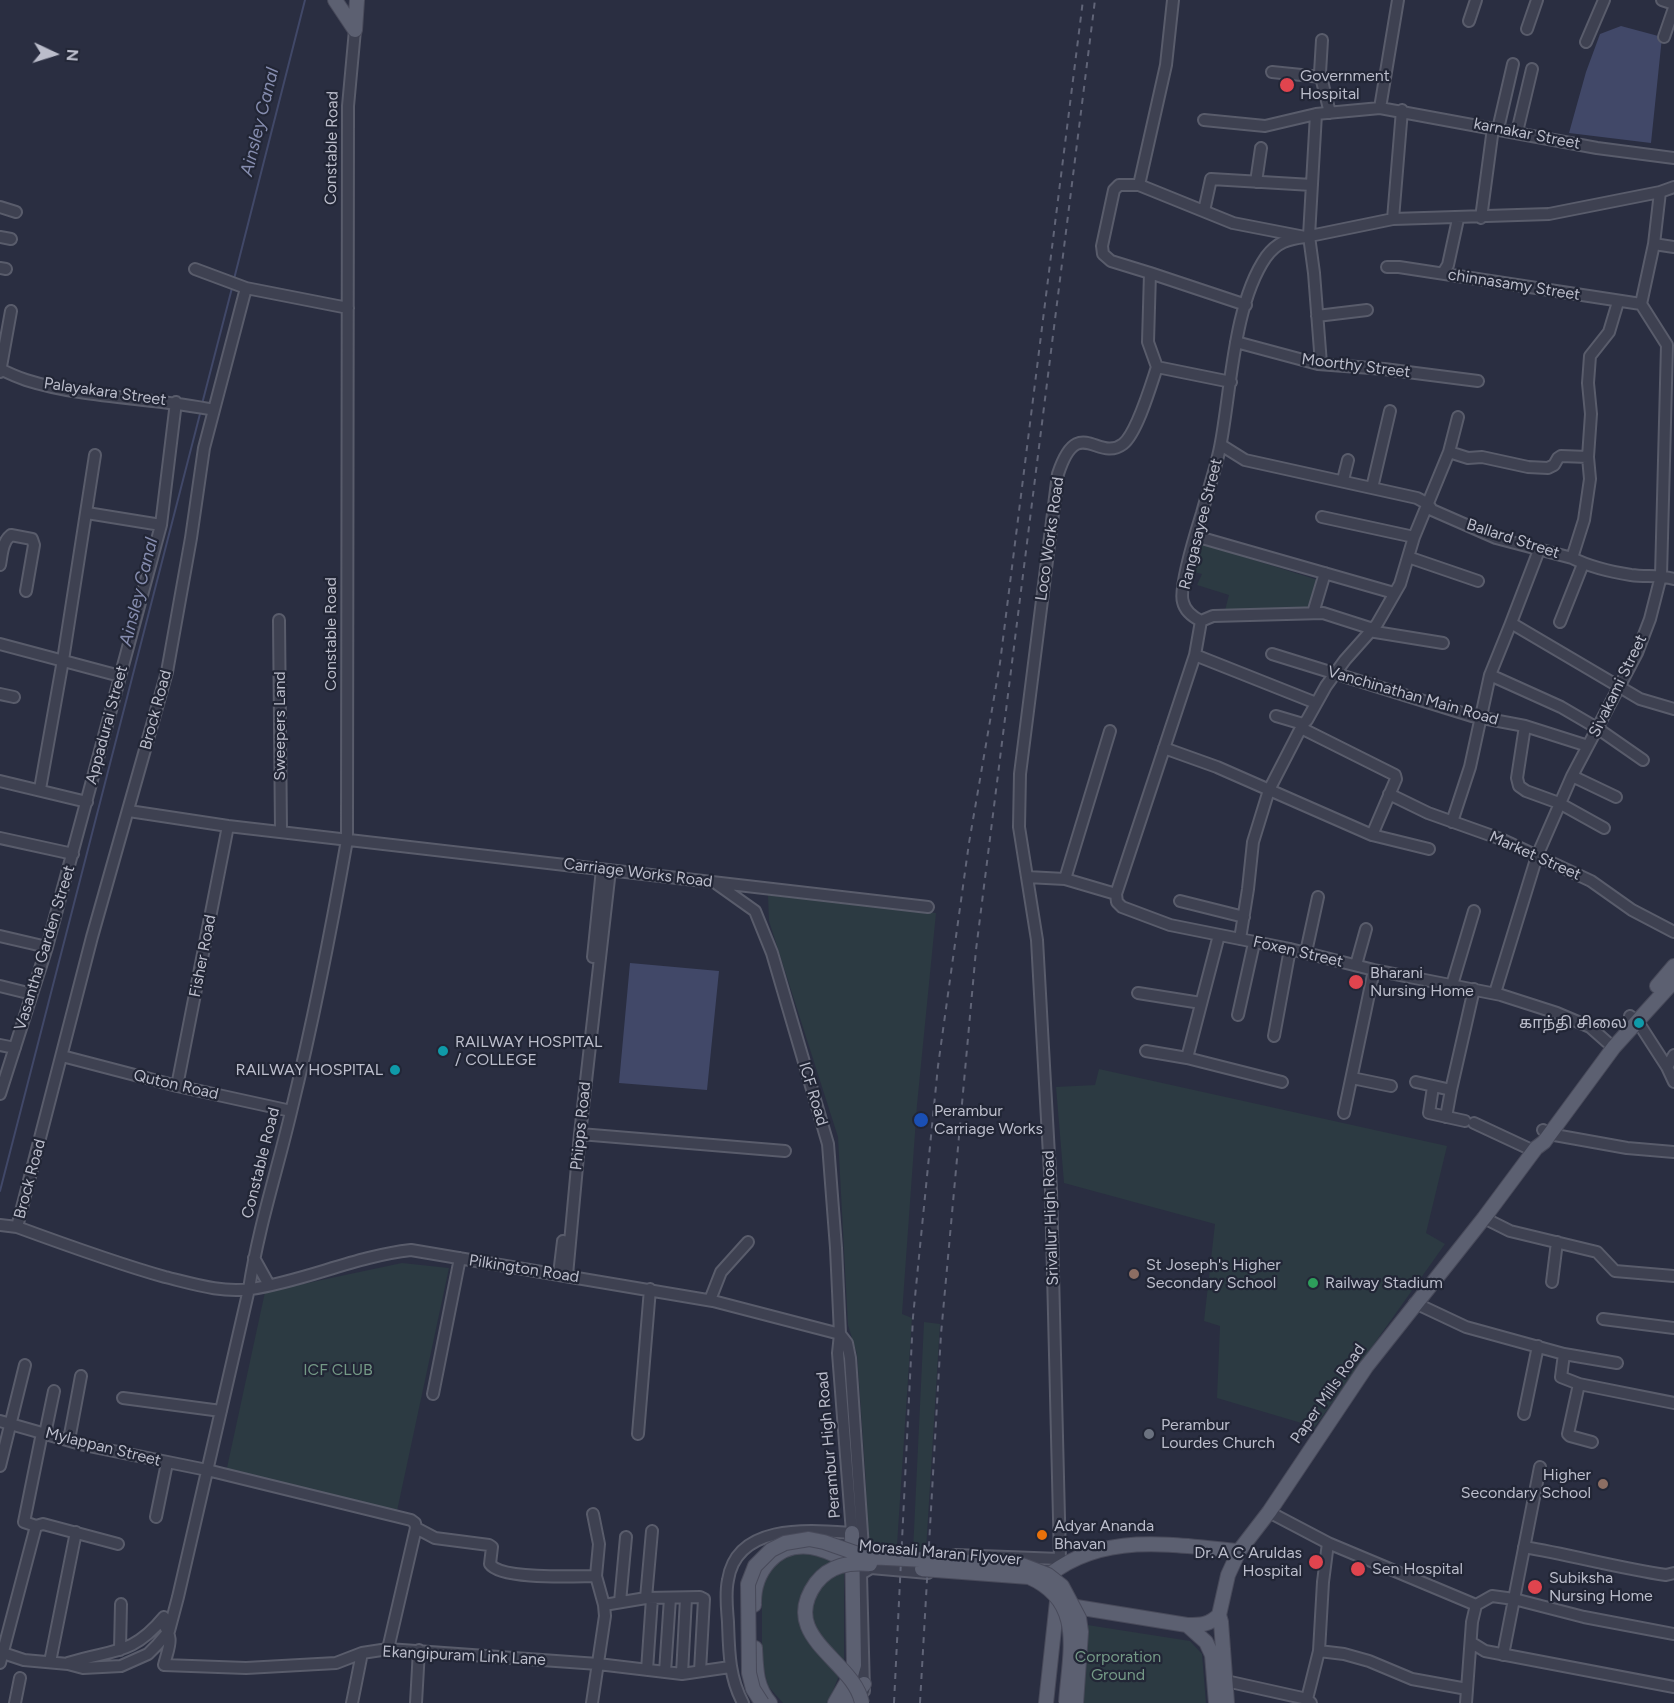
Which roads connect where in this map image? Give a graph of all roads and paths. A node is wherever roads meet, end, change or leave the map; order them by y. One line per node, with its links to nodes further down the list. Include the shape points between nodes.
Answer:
1 (335, 0): 12 (main road)
2 (357, 0): 12 (main road, Constable Road)
3 (1173, 0): 30 (street, via 1166,65)
4 (1398, 0): 20 (street)
5 (1476, 0): 10 (street)
6 (1536, 0): 11 (street)
7 (1604, 0): 15 (street)
8 (1662, 0): 9 (street)
9 (1674, 6): 13 (street)
10 (1469, 21)
11 (1527, 29)
12 (355, 30): 51 (street, Constable Road, via 348,106)
13 (1664, 37)
14 (1322, 40): 19 (street)
15 (1586, 42)
16 (1513, 64): 25 (street)
17 (1532, 69): 26 (street)
18 (1272, 72): 19 (street)
19 (1321, 77): 22 (street)
20 (1380, 108): 21 (street, karnakar Street); 22 (street, karnakar Street)
21 (1401, 110): 25 (street, karnakar Street); 38 (street)
22 (1330, 113): 23 (street, karnakar Street)
23 (1317, 114): 24 (street, karnakar Street, via 1265,126); 31 (street)
24 (1204, 120)
25 (1495, 128): 26 (street, karnakar Street); 37 (street)
26 (1517, 132): 28 (street, karnakar Street)
27 (1261, 148): 29 (street)
28 (1674, 158)
29 (1256, 182): 31 (street); 35 (street, via 1210,179)
30 (1139, 185): 35 (street); 45 (street, via 1119,184 1114,190 1102,246 1103,254 1112,261)
31 (1312, 185): 40 (street)
32 (1674, 188): 33 (street)
33 (1660, 192): 37 (street, via 1549,214); 41 (street)
34 (0, 207): 36 (street)
35 (1204, 211): 40 (street, via 1233,223)
36 (16, 212)
37 (1481, 218): 39 (street)
38 (1393, 219): 39 (street); 40 (street)
39 (1458, 219): 46 (street)
40 (1307, 237): 50 (street, Rangasayee Street, via 1285,240 1267,256); 54 (street)
41 (1654, 244): 42 (street); 49 (street)
42 (1674, 247)
43 (1387, 267): 46 (street, chinnasamy Street)
44 (195, 269): 47 (street)
45 (1150, 273): 50 (street); 58 (street, via 1148,342)
46 (1443, 273): 48 (street, chinnasamy Street)
47 (238, 285): 51 (street); 63 (street, Brock Road)
48 (1618, 302): 49 (street, chinnasamy Street); 69 (street, via 1609,332 1590,356)
49 (1641, 304): 56 (street, Sivakami Street)
50 (1246, 305): 55 (street, Rangasayee Street)
51 (348, 308): 133 (street, Constable Road)
52 (1368, 310): 54 (street)
53 (11, 311): 59 (street)
54 (1317, 316): 57 (street)
55 (1236, 342): 57 (street, Moorthy Street); 61 (street, Rangasayee Street)
56 (1670, 345): 85 (street, Sivakami Street)
57 (1321, 364): 60 (street, Moorthy Street)
58 (1156, 367): 61 (street); 138 (street, Loco Works Road, via 1131,436 1122,445 1111,448 1086,442 1076,444 1065,454 1058,474 1020,774 1019,827)
59 (0, 370): 62 (street, Palayakara Street, via 25,380 86,393)
60 (1478, 381)
61 (1231, 382): 66 (street, Rangasayee Street)
62 (176, 402): 63 (street, Palayakara Street); 76 (street, Appadurai Street)
63 (214, 410): 126 (street, Brock Road, via 166,672)
64 (1390, 411): 72 (street)
65 (1458, 417): 67 (street)
66 (1221, 445): 71 (street, Ballard Street, via 1245,460); 77 (street, Rangasayee Street)
67 (1449, 452): 69 (street, via 1548,468 1561,456); 73 (street)
68 (95, 455): 74 (street)
69 (1588, 457): 81 (street, via 1590,479 1584,520)
70 (1348, 460): 71 (street)
71 (1343, 480): 72 (street, Ballard Street)
72 (1372, 488): 73 (street, Ballard Street)
73 (1428, 504): 78 (street); 79 (street, Ballard Street, via 1432,510 1496,538)
74 (87, 513): 76 (street); 100 (street)
75 (1322, 517): 78 (street)
76 (161, 525): 102 (street, Appadurai Street)
77 (1195, 536): 84 (street); 92 (street, Rangasayee Street, via 1182,601 1191,615)
78 (1414, 537): 80 (street)
79 (1539, 550): 81 (street, Ballard Street); 94 (street)
80 (1408, 557): 87 (street); 89 (street)
81 (1572, 558): 82 (street, Ballard Street)
82 (1583, 564): 85 (street, Ballard Street, via 1633,575); 93 (street)
83 (0, 565): 88 (street, via 8,537 32,539)
84 (1325, 573): 89 (street); 90 (street)
85 (1661, 576): 86 (street, Ballard Street); 104 (street, Sivakami Street, via 1641,645)
86 (1674, 579)
87 (1478, 581)
88 (26, 591)
89 (1394, 593): 95 (street)
90 (1313, 613): 92 (street, via 1214,616); 95 (street)
91 (279, 620): 130 (street, Sweepers Land)
92 (1201, 621): 99 (street)
93 (1560, 622)
94 (1511, 623): 103 (street); 104 (street)
95 (1371, 630): 97 (street); 101 (street)
96 (0, 644): 100 (street)
97 (1443, 644)
98 (1272, 654): 101 (street, Vanchinathan Main Road)
99 (1194, 655): 107 (street); 116 (street)
100 (63, 660): 102 (street); 120 (street)
101 (1334, 674): 107 (street); 110 (street, Vanchinathan Main Road)
102 (120, 675): 124 (street, Appadurai Street)
103 (1490, 675): 110 (street); 113 (street)
104 (1619, 687): 108 (street, via 1640,699); 113 (street, Sivakami Street)
105 (0, 694): 106 (street)
106 (14, 697)
107 (1316, 703): 111 (street)
108 (1674, 709)
109 (1276, 716): 111 (street)
110 (1479, 717): 112 (street, Vanchinathan Main Road); 127 (street, via 1473,755)
111 (1302, 726): 121 (street); 122 (street, via 1394,774)
112 (1525, 726): 115 (street, Vanchinathan Main Road); 125 (street, via 1519,786)
113 (1597, 728): 115 (street, Sivakami Street); 117 (street)
114 (1110, 731): 139 (street)
115 (1588, 746): 118 (street, Sivakami Street)
116 (1164, 748): 121 (street); 141 (street)
117 (1643, 759)
118 (1572, 776): 123 (street); 125 (street, Sivakami Street)
119 (0, 781): 120 (street)
120 (40, 789): 124 (street)
121 (1269, 790): 131 (street); 146 (street, via 1252,842)
122 (1389, 794): 127 (street, Market Street); 131 (street)
123 (1616, 797)
124 (87, 802): 135 (street, Vasantha Garden Street)
125 (1559, 803): 129 (street); 136 (street, Sivakami Street)
126 (129, 811): 128 (street); 174 (street, Brock Road)
127 (1452, 822): 136 (street, Market Street)
128 (228, 826): 130 (street); 181 (street, Fisher Road)
129 (1604, 828)
130 (281, 831): 133 (street)
131 (1372, 835): 134 (street)
132 (0, 838): 135 (street)
133 (347, 840): 137 (street, Carriage Works Road); 186 (street, Constable Road)
134 (1429, 849)
135 (73, 854): 153 (street, Vasantha Garden Street)
136 (1537, 856): 148 (street, Market Street, via 1591,881 1632,910); 163 (street, Sivakami Street)
137 (606, 869): 140 (street, Carriage Works Road); 190 (street, Phipps Road); 201 (street, Phipps Road)
138 (1027, 877): 139 (street, Foxen Street); 248 (street, Srivallur High Road, via 1037,940 1051,1191)
139 (1065, 879): 141 (street, Foxen Street)
140 (715, 882): 144 (street, Carriage Works Road); 211 (street, ICF Road, via 755,911 772,952 815,1095 828,1144)
141 (1116, 894): 149 (street, Foxen Street, via 1122,907 1170,925)
142 (1318, 897): 155 (street)
143 (1180, 901): 146 (street)
144 (928, 907)
145 (1474, 911): 159 (street)
146 (1244, 917): 151 (street)
147 (1366, 929): 156 (street)
148 (1674, 932)
149 (1219, 935): 151 (street, Foxen Street); 165 (street)
150 (0, 936): 153 (street)
151 (1240, 939): 152 (street, Foxen Street)
152 (1254, 943): 154 (street, Foxen Street); 166 (street)
153 (47, 946): 164 (street, Vasantha Garden Street)
154 (1290, 949): 155 (street, Foxen Street); 168 (street)
155 (1306, 952): 156 (street, Foxen Street)
156 (1356, 965): 157 (street, Foxen Street)
157 (1374, 969): 159 (street, Foxen Street); 177 (street)
158 (1673, 971): 167 (main road, Paper Mills Road)
159 (1452, 985): 161 (street, Foxen Street)
160 (0, 986): 164 (street)
161 (1474, 989): 163 (street, Foxen Street); 184 (street)
162 (1138, 993): 165 (street)
163 (1495, 993): 169 (street, Foxen Street, via 1590,1027)
164 (32, 994): 171 (street, Vasantha Garden Street)
165 (1201, 1003): 175 (street)
166 (1238, 1015)
167 (1634, 1019): 169 (main road, Paper Mills Road); 176 (street); 189 (main road, Paper Mills Road)
168 (1274, 1036)
169 (1607, 1042): 189 (main road, Paper Mills Road)
170 (0, 1045): 171 (street)
171 (15, 1048): 185 (street, Vasantha Garden Street)
172 (1146, 1051): 175 (street)
173 (1674, 1054): 176 (street)
174 (62, 1056): 181 (street, Quton Road); 196 (street, Brock Road)
175 (1187, 1058): 178 (street)
176 (1667, 1067): 180 (street)
177 (1352, 1078): 182 (street); 187 (street)
178 (1282, 1082)
179 (1416, 1082): 183 (street)
180 (1674, 1082)
181 (177, 1086): 186 (street, Quton Road)
182 (1391, 1086)
183 (1433, 1087): 184 (street); 188 (street, via 1429,1113)
184 (1451, 1089): 188 (street)
185 (0, 1093)
186 (291, 1111): 199 (street, Constable Road)
187 (1344, 1113)
188 (1446, 1117): 191 (street, via 1470,1122)
189 (1546, 1132): 191 (main road, Paper Mills Road, via 1538,1138); 193 (street, via 1627,1148)
190 (580, 1134): 192 (street); 201 (street, Phipps Road)
191 (1535, 1149): 194 (main road, Paper Mills Road)
192 (785, 1151)
193 (1674, 1152)
194 (1484, 1218): 198 (street, via 1510,1231); 208 (main road, Paper Mills Road)
195 (1, 1225): 196 (street, Pilkington Road)
196 (17, 1227): 205 (street, Pilkington Road, via 124,1266 225,1290)
197 (748, 1242): 207 (street, via 721,1272)
198 (1557, 1242): 202 (street, via 1597,1252 1615,1271); 203 (street)
199 (254, 1258): 204 (street); 205 (street, Constable Road)
200 (460, 1258): 201 (street, Pilkington Road); 204 (street, Pilkington Road, via 411,1250 386,1253); 219 (street)
201 (563, 1275): 206 (street, Pilkington Road)
202 (1674, 1276)
203 (1552, 1282)
204 (269, 1285): 205 (street, Pilkington Road)
205 (249, 1289): 222 (street, Constable Road)
206 (650, 1289): 207 (street, Pilkington Road); 226 (street)
207 (710, 1300): 211 (street, Pilkington Road)
208 (1415, 1303): 212 (street, via 1466,1327); 233 (main road, Paper Mills Road, via 1366,1367)
209 (1604, 1319): 210 (street)
210 (1674, 1328)
211 (840, 1334): 240 (street, Perambur High Road, via 838,1353); 245 (street, via 850,1358)
212 (1538, 1346): 213 (street); 223 (street)
213 (1564, 1353): 214 (street); 217 (street, via 1561,1377)
214 (1617, 1364)
215 (25, 1365): 224 (street)
216 (81, 1376): 227 (street)
217 (1579, 1384): 221 (street); 228 (street, via 1568,1434)
218 (54, 1391): 225 (street)
219 (433, 1394)
220 (123, 1398): 222 (street)
221 (1674, 1403)
222 (220, 1411): 232 (street, Constable Road)
223 (1524, 1414)
224 (5, 1422): 225 (street, Mylappan Street); 230 (street)
225 (44, 1433): 227 (street, Mylappan Street); 236 (street, via 23,1519 24,1523)
226 (638, 1434)
227 (69, 1440): 229 (street, Mylappan Street)
228 (1592, 1442)
229 (167, 1463): 232 (street, Mylappan Street); 235 (street)
230 (0, 1466)
231 (1540, 1467): 244 (street)
232 (207, 1470): 237 (street, Mylappan Street, via 411,1520); 252 (street, Constable Road)
233 (1269, 1512): 242 (street); 246 (main road, Paper Mills Road)
234 (593, 1514): 250 (street, via 599,1544)
235 (156, 1516)
236 (36, 1526): 239 (street, via 43,1524); 275 (street)
237 (416, 1528): 250 (street, Mylappan Street, via 435,1538 489,1545 490,1564 495,1568 527,1576); 269 (street)
238 (652, 1531): 253 (street)
239 (76, 1532): 243 (street); 276 (street)
240 (852, 1533): 245 (street); 280 (street, Perambur High Road, via 772,1534 746,1549 734,1563 726,1594); 298 (main road, via 854,1665)
241 (626, 1537): 258 (street)
242 (1328, 1543): 261 (street); 272 (street)
243 (118, 1544)
244 (1524, 1547): 249 (street, via 1601,1564); 256 (street)
245 (863, 1548): 248 (street)
246 (1239, 1551): 248 (main road, via 1125,1545 1094,1550); 263 (main road, Paper Mills Road, via 1228,1575)
247 (850, 1562): 297 (main road, via 803,1546 778,1554 762,1571 754,1598 756,1667 760,1688); 300 (main road, Morasali Maran Flyover, bridge, via 821,1577 814,1586 807,1606 807,1624 815,1641 858,1688); 303 (main road, Morasali Maran Flyover, bridge, via 1006,1574 1039,1581 1055,1593 1070,1623)
248 (1060, 1563): 251 (main road); 257 (main road)
249 (1674, 1573)
250 (596, 1576): 260 (street)
251 (1037, 1587): 257 (street); 287 (street, via 1024,1582 871,1568 861,1575)
252 (178, 1597): 264 (street); 266 (street, Constable Road)
253 (649, 1598): 254 (street); 258 (street); 281 (street)
254 (670, 1598): 255 (street); 283 (street)
255 (686, 1598): 282 (street, via 704,1599); 284 (street)
256 (1514, 1599): 261 (street, via 1492,1596); 267 (street); 274 (street)
257 (1061, 1601): 262 (main road); 301 (main road)
258 (620, 1602): 260 (street)
259 (121, 1604): 270 (street)
260 (604, 1605): 278 (street)
261 (1476, 1605): 268 (street)
262 (1088, 1609): 265 (main road); 302 (main road, via 1068,1626 1060,1644)
263 (1219, 1615): 265 (main road, via 1206,1625); 286 (main road)
264 (161, 1621): 266 (street); 270 (street, via 151,1633)
265 (1187, 1626): 305 (main road, via 1206,1642 1212,1655)
266 (169, 1631): 277 (street, Constable Road, via 148,1654 120,1665 83,1668); 279 (street, Constable Road, via 171,1640)
267 (1674, 1634)
268 (1472, 1643): 274 (street); 289 (street)
269 (388, 1649): 271 (street, Ekangipuram Link Lane); 273 (street, Ekangipuram Link Lane)
270 (120, 1650): 277 (street)
271 (419, 1650): 278 (street, Ekangipuram Link Lane); 293 (street)
272 (1319, 1651): 289 (street, via 1369,1661 1412,1680); 290 (street)
273 (362, 1653): 279 (street, Ekangipuram Link Lane, via 336,1663 246,1668); 292 (street)
274 (1503, 1655): 288 (street)
275 (1, 1656): 276 (street, Constable Road)
276 (50, 1662): 277 (street, Constable Road)
277 (68, 1664)
278 (598, 1664): 281 (street, Ekangipuram Link Lane); 294 (street)
279 (164, 1665)
280 (730, 1667): 282 (street, Ekangipuram Link Lane); 295 (street, Perambur High Road)
281 (647, 1670): 283 (street, Ekangipuram Link Lane)
282 (700, 1671): 284 (street, Ekangipuram Link Lane)
283 (665, 1672): 284 (street, Ekangipuram Link Lane)
284 (682, 1674)
285 (21, 1678): 291 (street)
286 (1226, 1681): 290 (street); 306 (main road)
287 (864, 1684): 299 (main road); 300 (street)
288 (1674, 1687)
289 (1467, 1689): 307 (street)
290 (1309, 1701)
291 (15, 1703)
292 (352, 1703)
293 (416, 1703)
294 (592, 1703)
295 (743, 1703)
296 (762, 1703): 304 (main road, Morasali Maran Flyover, bridge, via 749,1673 746,1595 750,1574 775,1546 800,1539 824,1542 867,1557 1022,1565 1048,1575 1062,1586 1079,1617)
297 (770, 1703)
298 (835, 1703)
299 (850, 1703)
300 (863, 1703)
301 (1046, 1703)
302 (1054, 1703)
303 (1066, 1703)
304 (1076, 1703)
305 (1216, 1703)
306 (1227, 1703)
307 (1466, 1703)

